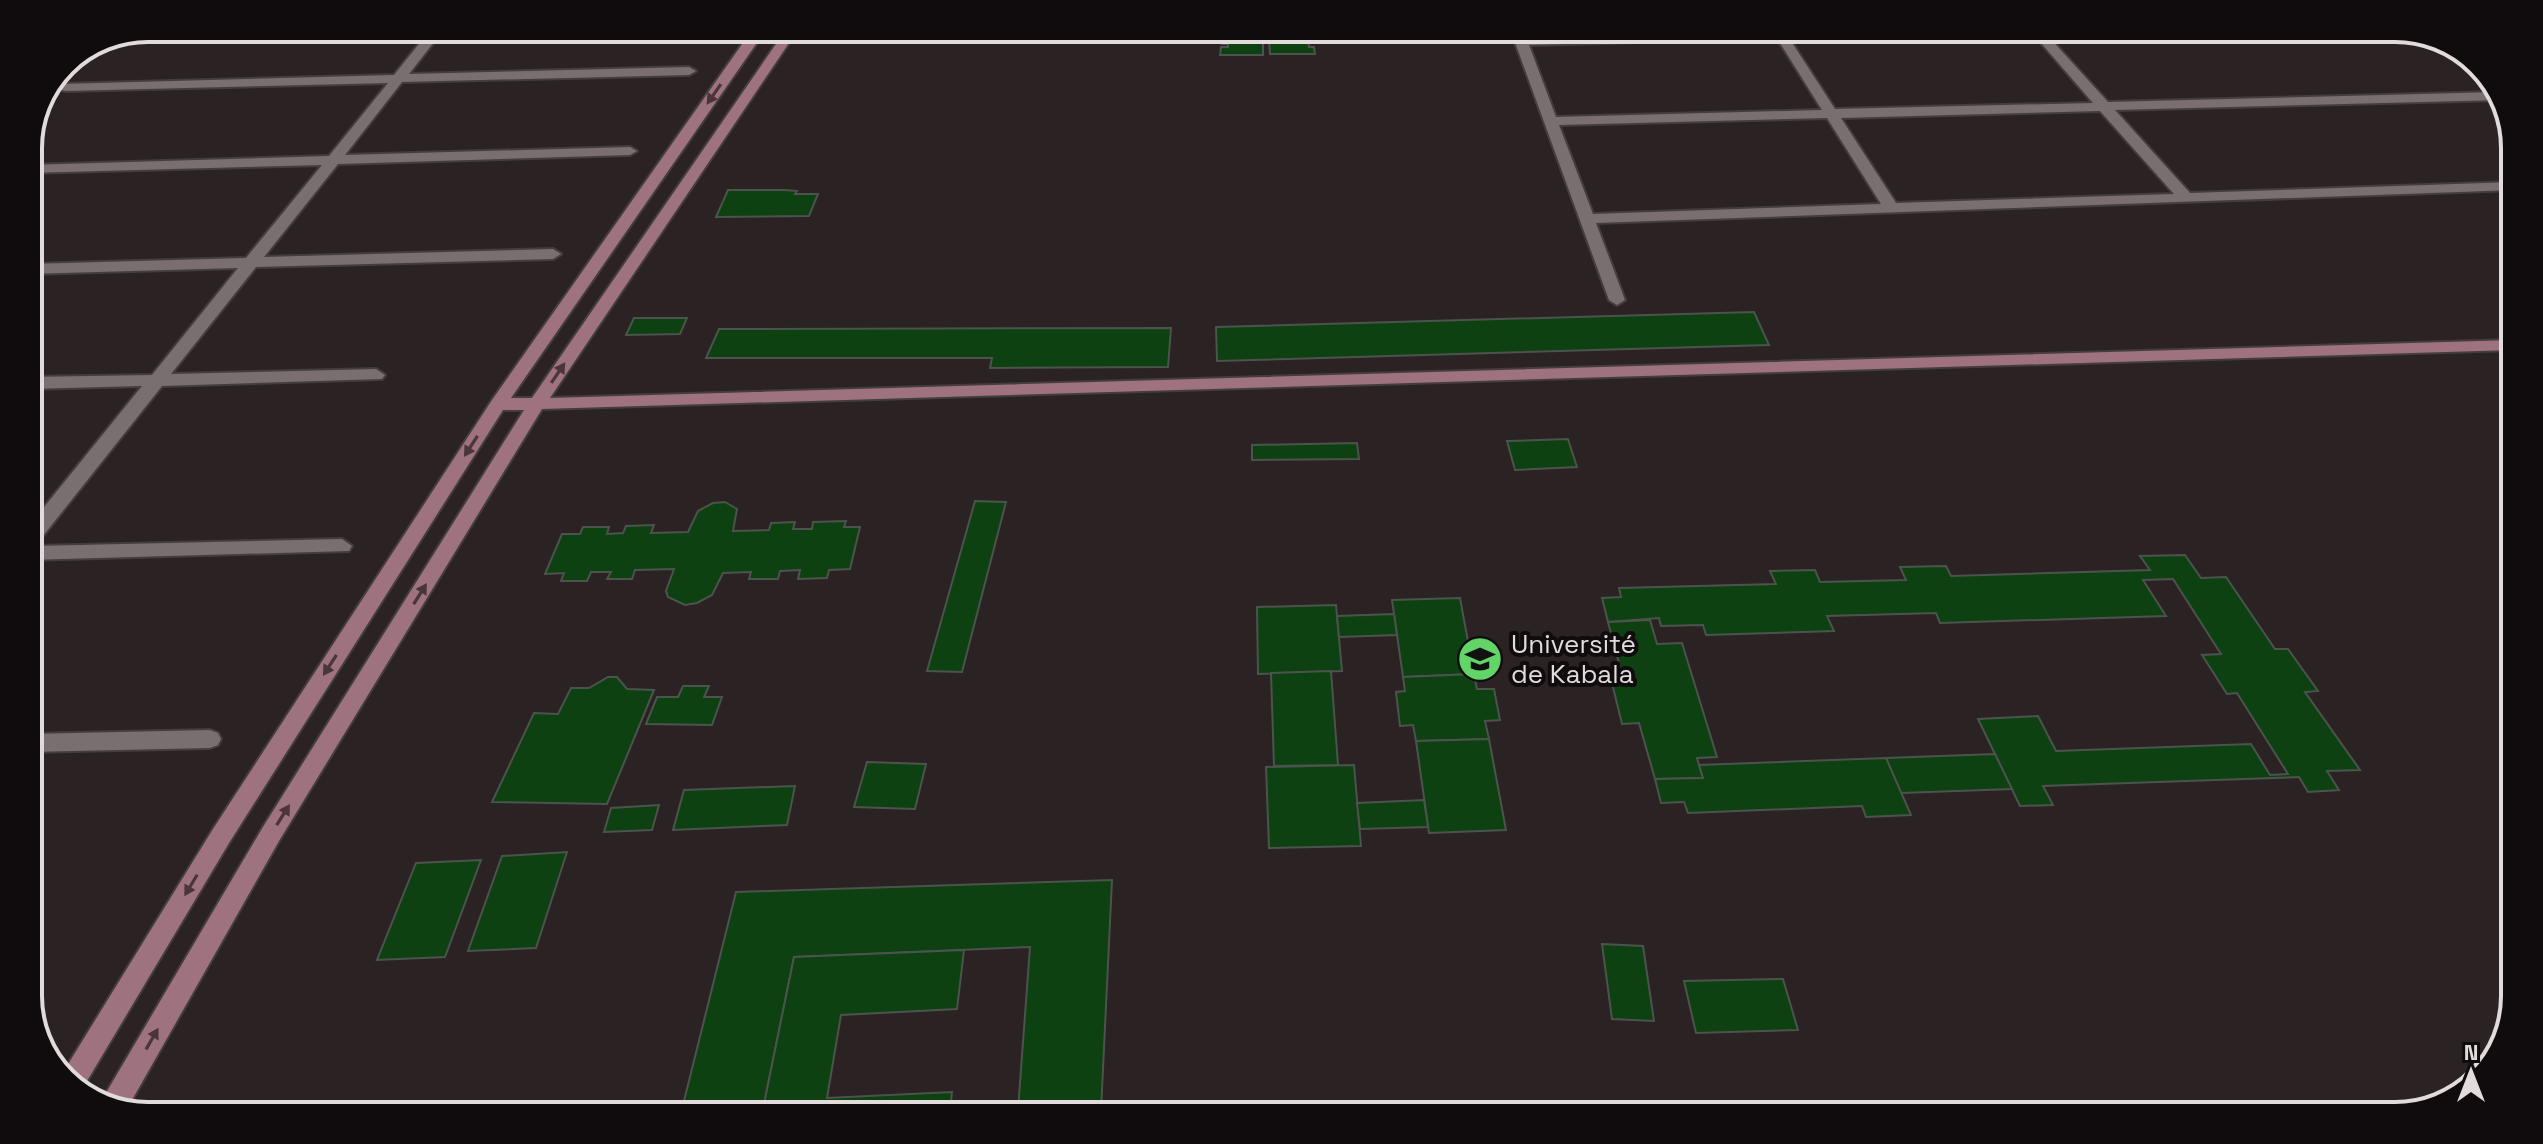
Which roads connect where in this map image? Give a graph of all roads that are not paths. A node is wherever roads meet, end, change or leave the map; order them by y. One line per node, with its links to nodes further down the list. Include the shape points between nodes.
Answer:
1 (427, 42): 8 (street)
2 (751, 42): 29 (main road, one-way to 29)
3 (784, 42): 30 (main road, one-way to 3)
4 (1522, 42): 13 (street)
5 (1785, 42): 12 (street)
6 (2046, 42): 11 (street)
7 (689, 71): 8 (street)
8 (398, 78): 9 (street); 15 (street)
9 (66, 87)
10 (2487, 96): 11 (street)
11 (2104, 106): 12 (street); 18 (street)
12 (1831, 114): 13 (street); 19 (street)
13 (1551, 121): 20 (street)
14 (630, 151): 15 (street)
15 (333, 160): 16 (street); 22 (street)
16 (42, 169)
17 (2501, 186): 18 (street)
18 (2186, 198): 19 (street)
19 (1891, 208): 20 (street)
20 (1587, 219): 24 (street)
21 (553, 254): 22 (street)
22 (251, 263): 23 (street); 27 (street)
23 (42, 269)
24 (1617, 300)
25 (2501, 345): 30 (main road)
26 (376, 375): 27 (street)
27 (157, 380): 28 (street); 31 (street)
28 (42, 383)
29 (498, 404): 30 (main road); 36 (main road, one-way to 36, via 221,836)
30 (536, 405): 37 (main road, one-way to 30, via 271,834)
31 (42, 524)
32 (342, 546): 33 (street)
33 (42, 553)
34 (210, 739): 35 (street)
35 (42, 743)
36 (76, 1074)
37 (119, 1097)

